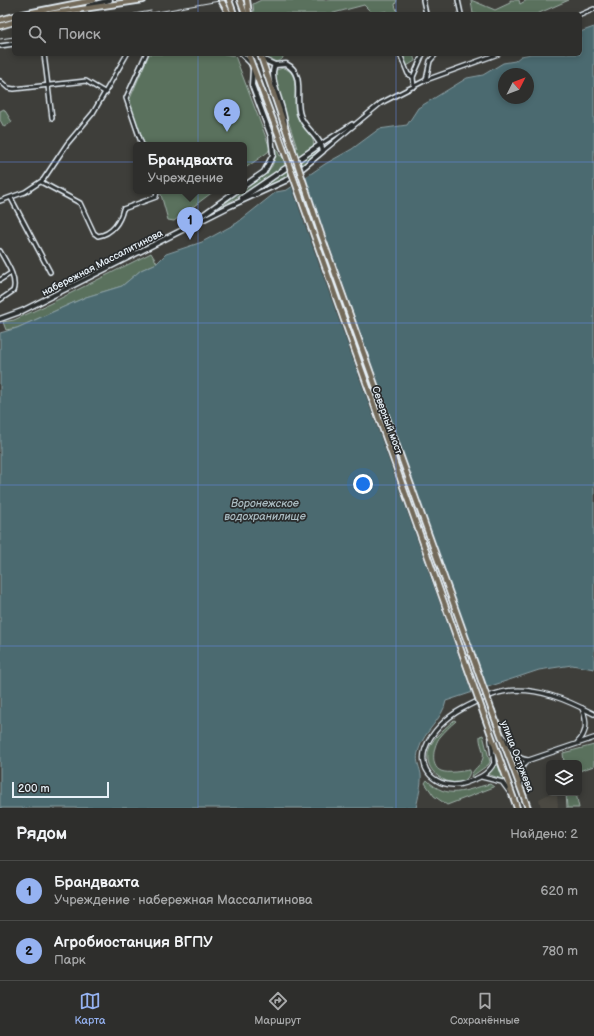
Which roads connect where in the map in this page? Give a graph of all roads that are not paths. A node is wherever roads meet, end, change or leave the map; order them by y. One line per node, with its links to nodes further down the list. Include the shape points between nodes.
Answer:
1 (94, 0): 10 (main road)
2 (110, 0): 11 (main road)
3 (143, 0): 11 (main road)
4 (221, 0): 15 (main road)
5 (229, 0): 16 (main road)
6 (240, 0): 17 (main road)
7 (423, 0): 19 (street)
8 (458, 0): 20 (street)
9 (248, 1): 18 (main road)
10 (65, 8): 11 (main road); 13 (main road); 14 (main road)
11 (82, 8)
12 (594, 9): 21 (street)
13 (37, 12)
14 (54, 12)
15 (229, 12)
16 (233, 12)
17 (244, 12)
18 (249, 12)
19 (426, 12)
20 (461, 12)
21 (582, 14)
22 (12, 17): 23 (main road)
23 (0, 20)
24 (12, 23): 25 (main road)
25 (0, 26)
26 (12, 44): 27 (street)
27 (0, 46)
28 (44, 56): 43 (street)
29 (126, 56): 45 (street)
30 (145, 56): 49 (street, via 126,98)
31 (243, 56): 39 (street)
32 (249, 56): 39 (main road, Северный мост)
33 (401, 56): 40 (street, via 408,74)
34 (422, 56): 40 (street)
35 (434, 56): 42 (street, via 430,61)
36 (492, 56): 42 (street)
37 (261, 57): 38 (main road); 48 (main road, Северный мост)
38 (275, 65): 48 (main road, via 273,76 285,115); 50 (main road, via 286,64 297,75 297,105 300,115)
39 (253, 67): 53 (main road, via 252,85 271,136 273,155 264,172); 69 (main road, Северный мост, bridge)
40 (413, 77): 44 (street)
41 (0, 80): 43 (street, via 8,88 14,89)
42 (426, 80): 44 (street)
43 (47, 87): 45 (street, via 86,81); 46 (street)
44 (414, 87): 47 (street, via 381,103)
45 (106, 93): 52 (street)
46 (52, 118)
47 (360, 119): 50 (street); 51 (street)
48 (285, 127): 67 (main road, Северный мост, bridge)
49 (141, 142)
50 (320, 144): 51 (main road); 58 (main road, набережная Массалитинова)
51 (323, 150): 58 (main road, набережная Массалитинова, via 285,181)
52 (41, 182): 54 (street, via 80,203 94,233 98,236 109,233 120,220 123,209 156,197); 56 (street)
53 (247, 184)
54 (156, 194)
55 (232, 194): 59 (main road)
56 (12, 198): 57 (street); 61 (street)
57 (0, 200)
58 (230, 206): 59 (main road, набережная Массалитинова)
59 (180, 231): 65 (main road, набережная Массалитинова)
60 (0, 251): 62 (street)
61 (50, 272)
62 (11, 273): 63 (street); 64 (street, via 14,288)
63 (0, 280)
64 (0, 300)
65 (0, 319)
66 (582, 708): 68 (street); 73 (street, via 586,728); 75 (street, via 546,694 506,691 454,714 441,725 428,742 424,753 425,766 433,778 450,786)
67 (492, 711): 70 (main road, улица Остужева)
68 (594, 714)
69 (484, 715): 71 (main road, улица Остужева)
70 (496, 722): 74 (street, via 513,752 520,758); 76 (main road, улица Остужева)
71 (488, 727): 75 (street, via 494,760 491,768); 77 (main road, улица Остужева)
72 (594, 738): 73 (street)
73 (576, 743): 74 (street)
74 (529, 760): 76 (street, via 523,765 520,774)
75 (482, 777): 77 (street, via 502,782)
76 (523, 794): 79 (main road, улица Остужева)
77 (513, 798): 78 (main road, улица Остужева)
78 (517, 808)
79 (528, 808)

